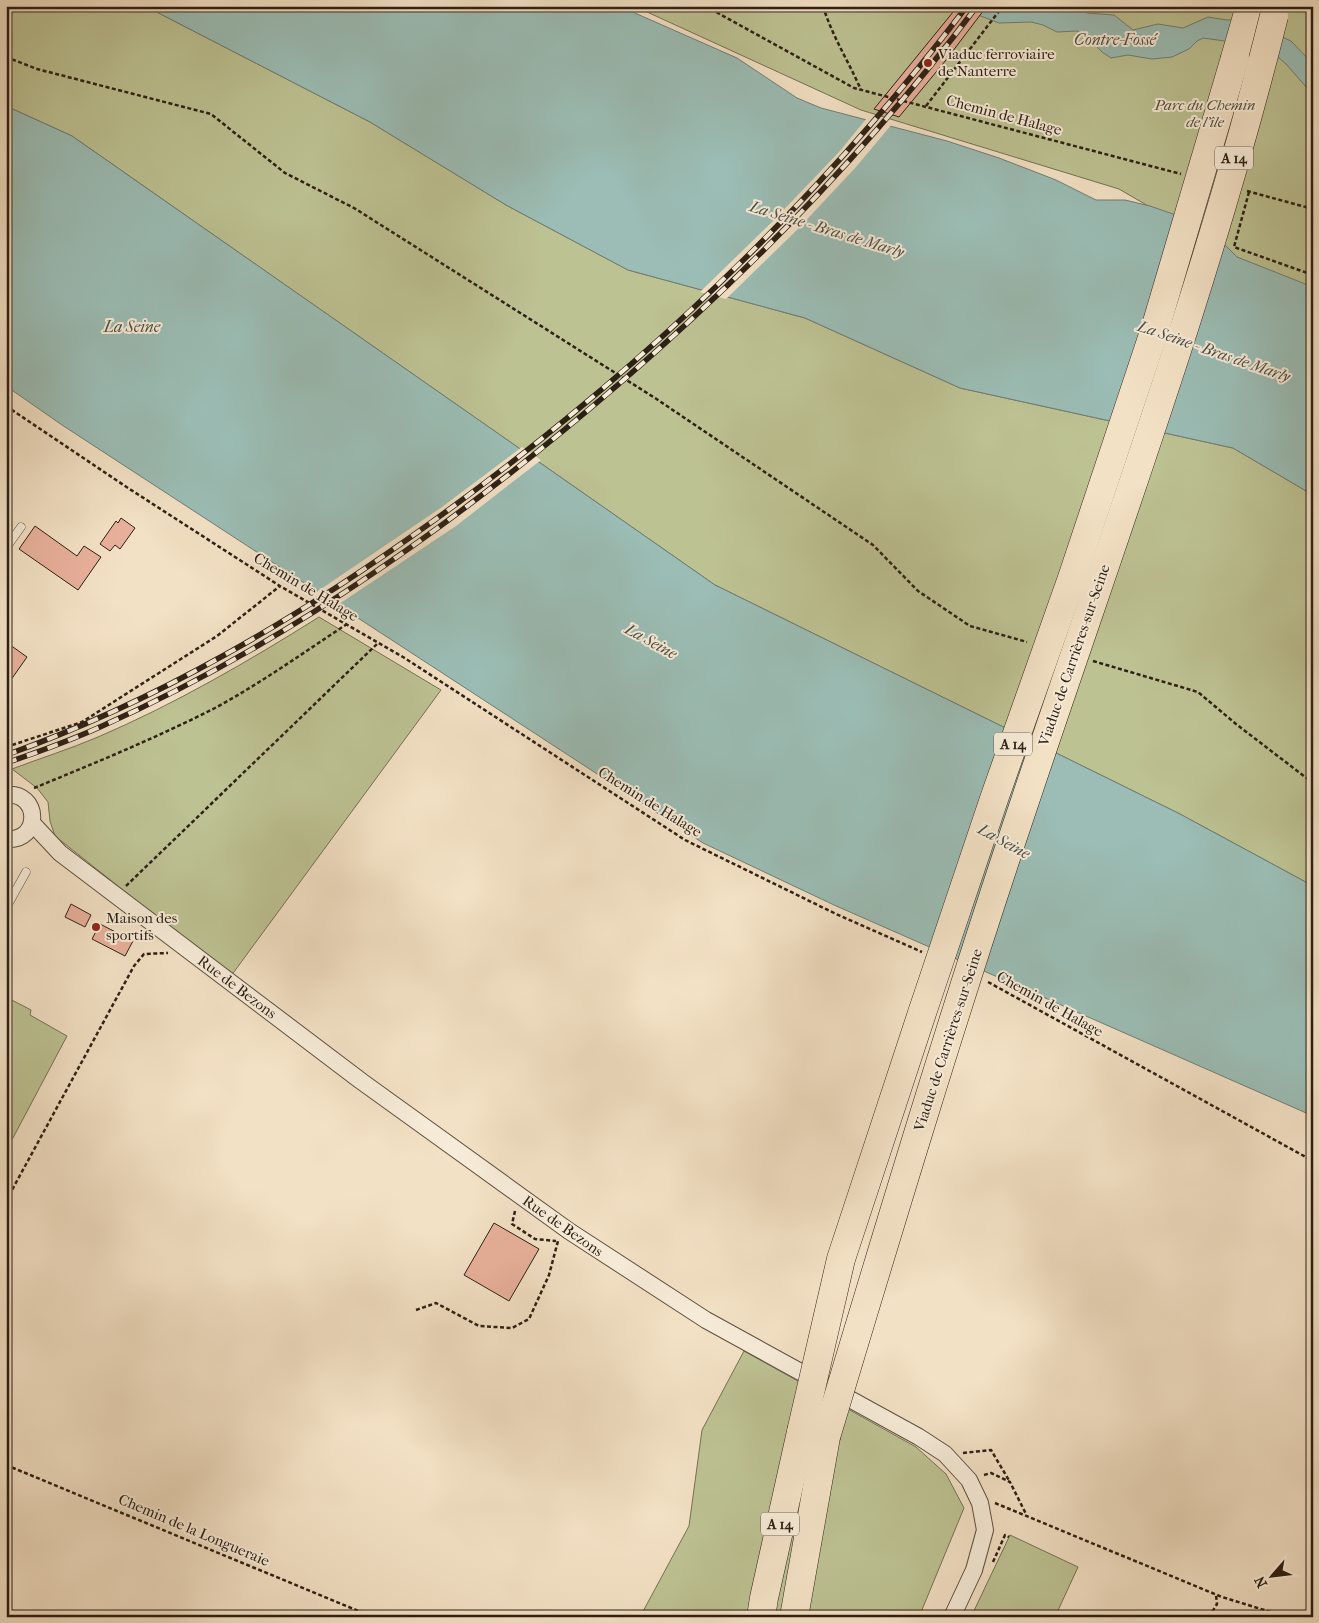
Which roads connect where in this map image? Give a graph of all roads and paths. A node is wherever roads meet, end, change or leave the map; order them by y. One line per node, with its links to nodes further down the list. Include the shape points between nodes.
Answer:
1 (705, 6): 8 (path, Chemin de Halage)
2 (823, 6): 8 (path)
3 (1003, 6): 9 (path)
4 (1306, 6): 6 (path)
5 (1267, 9): 40 (highway, Viaduc de Carrières-sur-Seine / A 14, bridge, via 1261,66 1193,301); 40 (highway, Viaduc de Carrières-sur-Seine / A 14, bridge, via 1235,58 1155,329 841,1259)
6 (1313, 13)
7 (6, 57): 20 (path, via 37,69 211,114 285,173 354,208 655,398 873,545 918,591 970,626)
8 (860, 90): 9 (path, Chemin de Halage)
9 (926, 106): 10 (path, Chemin de Halage)
10 (1183, 174)
11 (1240, 190): 12 (path)
12 (1249, 192): 13 (path); 14 (path, via 1234,248)
13 (1313, 209)
14 (1313, 275)
15 (6, 406): 18 (path, Chemin de Halage)
16 (22, 526): 17 (lane)
17 (6, 548)
18 (280, 586): 19 (path, Chemin de Halage); 23 (path, via 217,636 82,722)
19 (347, 624): 21 (path, Chemin de Halage); 25 (path, via 216,707 113,756)
20 (1027, 642)
21 (379, 643): 30 (path); 32 (path, Chemin de Halage, via 685,840 836,914)
22 (1093, 661): 24 (path, via 1198,692)
23 (6, 747)
24 (1313, 782)
25 (11, 795): 26 (street, Rue de Bezons, via 28,803)
26 (32, 823): 27 (street, Rue de Bezons, via 30,829); 28 (street, Rue de Bezons)
27 (13, 838): 28 (street, Rue de Bezons)
28 (60, 853): 30 (street, Rue de Bezons)
29 (26, 872): 31 (lane)
30 (116, 895): 33 (street, Rue de Bezons)
31 (6, 908)
32 (926, 953)
33 (194, 955): 36 (street, Rue de Bezons); 37 (path, via 144,954 134,966)
34 (988, 982): 35 (path, Chemin de Halage)
35 (1313, 1161)
36 (519, 1195): 38 (street, Rue de Bezons); 38 (path, via 512,1224 535,1239)
37 (6, 1201)
38 (561, 1235): 39 (path, via 549,1275 529,1319 512,1328 479,1326 436,1303); 41 (street, Rue de Bezons)
39 (416, 1310)
40 (813, 1434): 48 (highway, A 14); 49 (highway, A 14)
41 (945, 1454): 43 (path, via 991,1450); 44 (street, Rue de Bezons)
42 (6, 1465): 47 (path, Chemin de la Longueraie)
43 (1010, 1482): 44 (path, via 991,1473); 45 (path)
44 (972, 1487): 45 (path); 50 (street, Rue de Bezons, via 980,1504 985,1530 974,1570)
45 (1026, 1516): 46 (path)
46 (1216, 1595): 51 (path, via 1217,1604); 52 (path)
47 (373, 1617)
48 (761, 1617)
49 (794, 1617)
50 (952, 1617)
51 (1210, 1617)
52 (1287, 1617)

